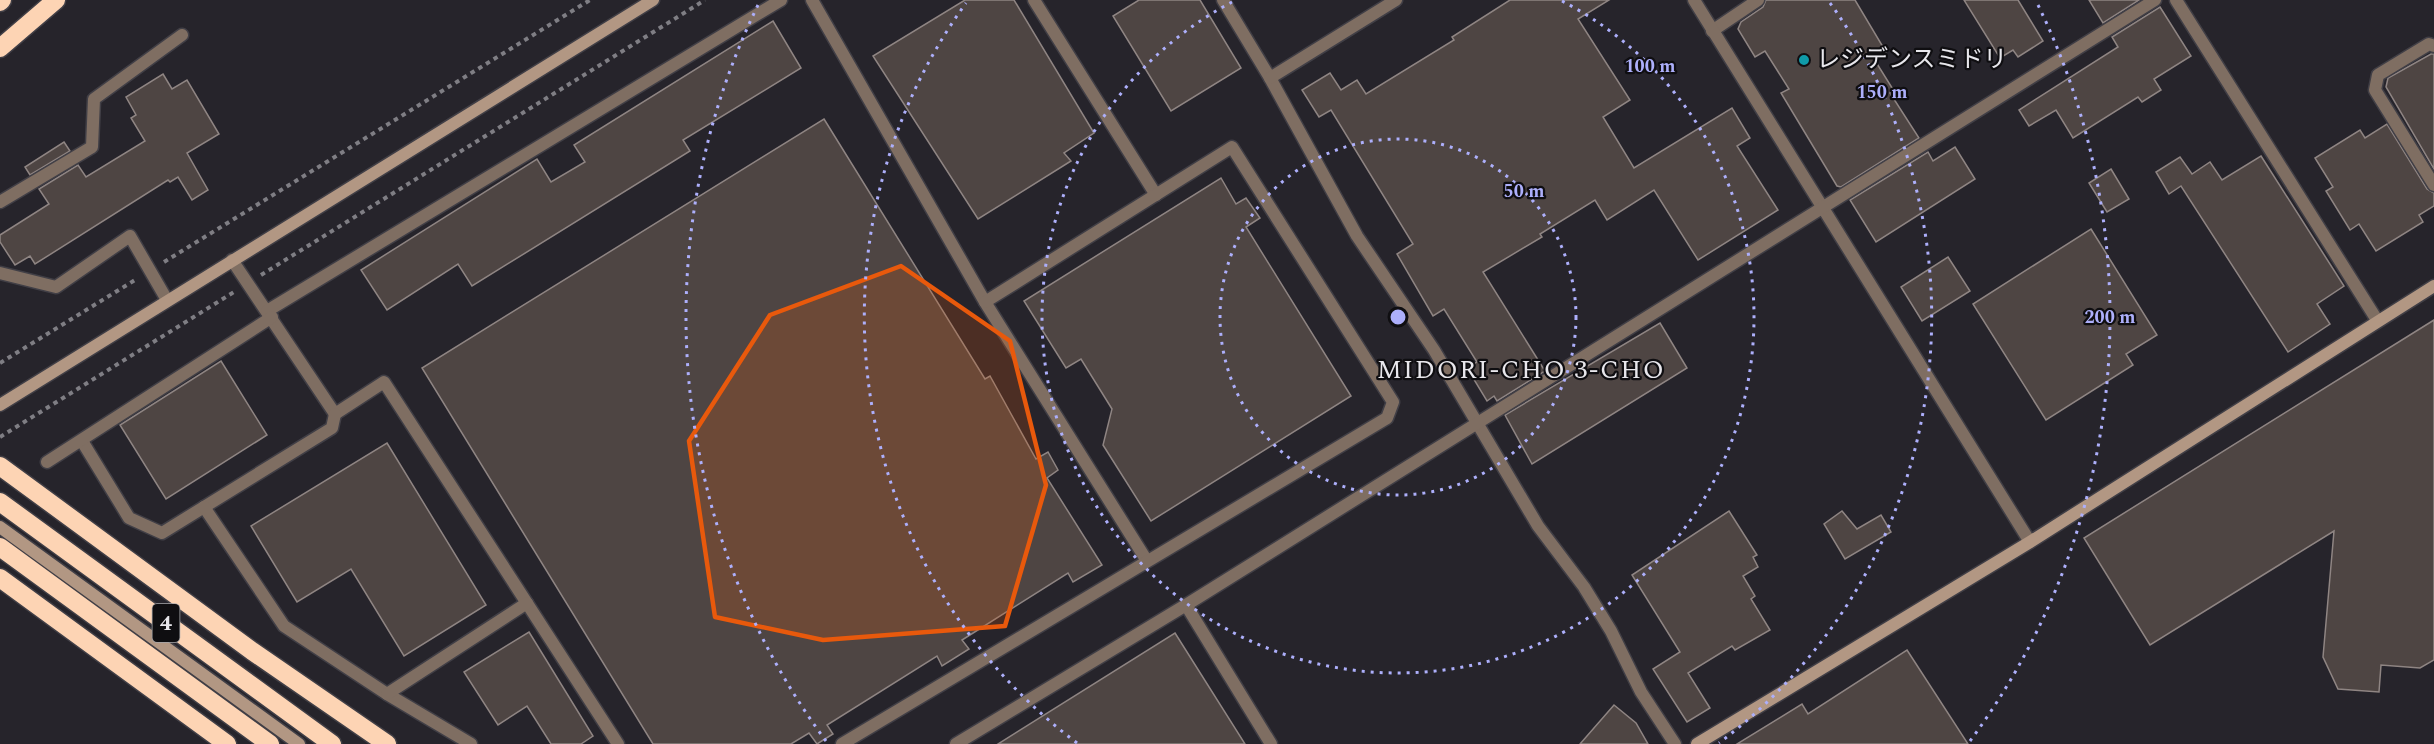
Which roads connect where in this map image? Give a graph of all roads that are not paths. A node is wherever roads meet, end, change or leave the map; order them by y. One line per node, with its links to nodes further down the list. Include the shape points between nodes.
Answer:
1 (56, 0): 15 (highway)
2 (653, 0): 21 (street)
3 (781, 0): 26 (street)
4 (812, 0): 25 (street)
5 (1034, 0): 18 (street)
6 (1223, 0): 16 (street)
7 (1396, 0): 16 (street)
8 (1694, 0): 12 (street)
9 (1758, 0): 12 (street)
10 (2155, 0): 20 (street)
11 (2176, 0): 27 (street)
12 (1712, 31): 20 (street)
13 (182, 36): 19 (street, via 94,99 92,147)
14 (2434, 46): 17 (street, via 2429,44 2378,75 2375,90)
15 (0, 48)
16 (1270, 78): 30 (street, via 1357,236 1434,350)
17 (2434, 185)
18 (1156, 195): 25 (street); 39 (street, via 1232,147 1393,402 1387,418)
19 (0, 202)
20 (1822, 209): 30 (street); 37 (street)
21 (232, 260): 24 (street); 26 (street)
22 (0, 273): 24 (street, via 56,287 130,236)
23 (2434, 286): 27 (street)
24 (167, 300): 28 (street)
25 (985, 302): 39 (street)
26 (270, 314): 29 (street); 31 (street)
27 (2378, 320): 37 (street)
28 (0, 405)
29 (335, 414): 35 (street, via 332,428); 41 (street, via 384,382)
30 (1476, 423): 42 (street); 54 (street, via 1538,526 1584,587 1641,692)
31 (82, 441): 32 (street); 35 (street, via 129,518 162,533)
32 (47, 462)
33 (0, 466): 48 (highway, 4, via 252,651)
34 (0, 502): 47 (highway, 4)
35 (204, 507): 43 (street, via 284,626)
36 (0, 527): 46 (street)
37 (2030, 542): 55 (street)
38 (0, 547): 45 (highway, 4)
39 (1148, 561): 51 (street)
40 (0, 578): 44 (highway)
41 (527, 603): 43 (street); 50 (street)
42 (1186, 605): 52 (street); 53 (street)
43 (387, 694): 49 (street)
44 (227, 744)
45 (270, 744)
46 (299, 744)
47 (332, 744)
48 (387, 744)
49 (471, 744)
50 (618, 744)
51 (842, 744)
52 (956, 744)
53 (1271, 744)
54 (1675, 744)
55 (1697, 744)

